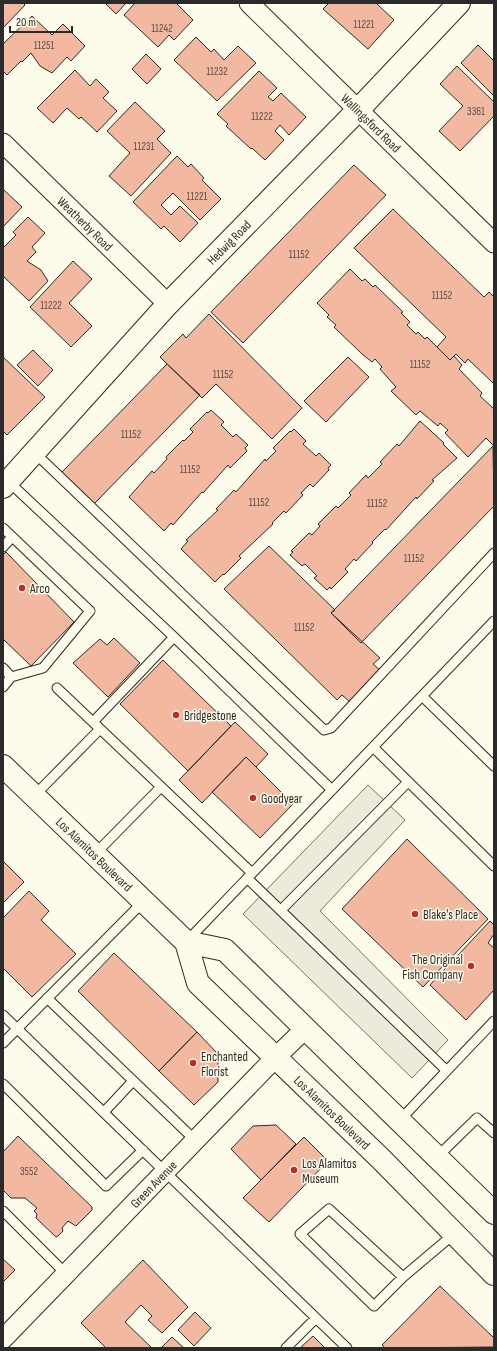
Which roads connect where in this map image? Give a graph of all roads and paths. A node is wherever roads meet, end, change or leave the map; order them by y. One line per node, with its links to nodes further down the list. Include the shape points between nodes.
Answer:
1 (249, 3): 3 (street, Wallingsford Road)
2 (459, 3): 3 (main road, Hedwig Road)
3 (358, 110): 5 (street, Wallingsford Road); 6 (main road, Hedwig Road)
4 (3, 143): 6 (street, Weatherby Road)
5 (494, 243)
6 (168, 304): 7 (main road, Hedwig Road)
7 (35, 452): 8 (main road, Hedwig Road); 12 (lane, via 324,730 331,728)
8 (6, 485): 14 (lane)
9 (3, 528): 10 (lane)
10 (12, 537): 11 (lane); 16 (lane, via 90,611 43,668)
11 (3, 547)
12 (494, 553)
13 (494, 621): 19 (lane)
14 (174, 637): 20 (lane); 27 (lane)
15 (3, 668): 16 (lane)
16 (11, 677): 17 (lane)
17 (3, 687)
18 (57, 688): 20 (lane)
19 (422, 696): 22 (lane); 24 (lane)
20 (93, 722): 21 (lane)
21 (100, 729): 26 (lane); 28 (lane)
22 (373, 747): 25 (lane); 27 (lane)
23 (3, 766): 28 (main road, Los Alamitos Boulevard)
24 (494, 766)
25 (408, 782): 30 (lane); 33 (lane)
26 (161, 787): 29 (lane); 31 (lane)
27 (332, 790): 31 (lane)
28 (34, 796): 29 (main road, Los Alamitos Boulevard)
29 (94, 855): 32 (main road, Los Alamitos Boulevard)
30 (494, 866)
31 (250, 876): 33 (lane); 34 (lane)
32 (143, 902): 34 (main road, Los Alamitos Boulevard); 35 (lane)
33 (280, 910): 42 (lane)
34 (186, 942): 39 (main road, via 225,950); 41 (main road, Los Alamitos Boulevard, via 198,983)
35 (47, 998): 38 (lane); 43 (lane)
36 (3, 1015): 38 (lane)
37 (494, 1022): 42 (lane)
38 (17, 1029): 40 (lane); 45 (lane)
39 (305, 1029): 41 (street, Green Avenue); 46 (main road)
40 (3, 1043)
41 (276, 1057): 48 (street, Green Avenue); 54 (main road, Los Alamitos Boulevard)
42 (446, 1070): 46 (lane)
43 (133, 1081): 45 (lane); 48 (lane)
44 (3, 1084): 49 (lane, via 106,1186)
45 (104, 1112): 49 (lane)
46 (399, 1121): 50 (main road)
47 (494, 1133): 50 (lane, via 477,1118)
48 (196, 1142): 51 (street, Green Avenue)
49 (143, 1150): 51 (lane)
50 (437, 1157): 53 (main road)
51 (166, 1172): 55 (street, Green Avenue); 58 (lane)
52 (3, 1211): 55 (lane)
53 (494, 1213)
54 (454, 1234): 56 (main road, Los Alamitos Boulevard); 57 (lane)
55 (66, 1274): 59 (street, Green Avenue)
56 (494, 1274)
57 (403, 1277): 57 (lane, via 374,1306 300,1234 329,1209)
58 (316, 1318): 60 (lane); 61 (lane)
59 (3, 1339)
60 (286, 1348)
61 (347, 1348)

